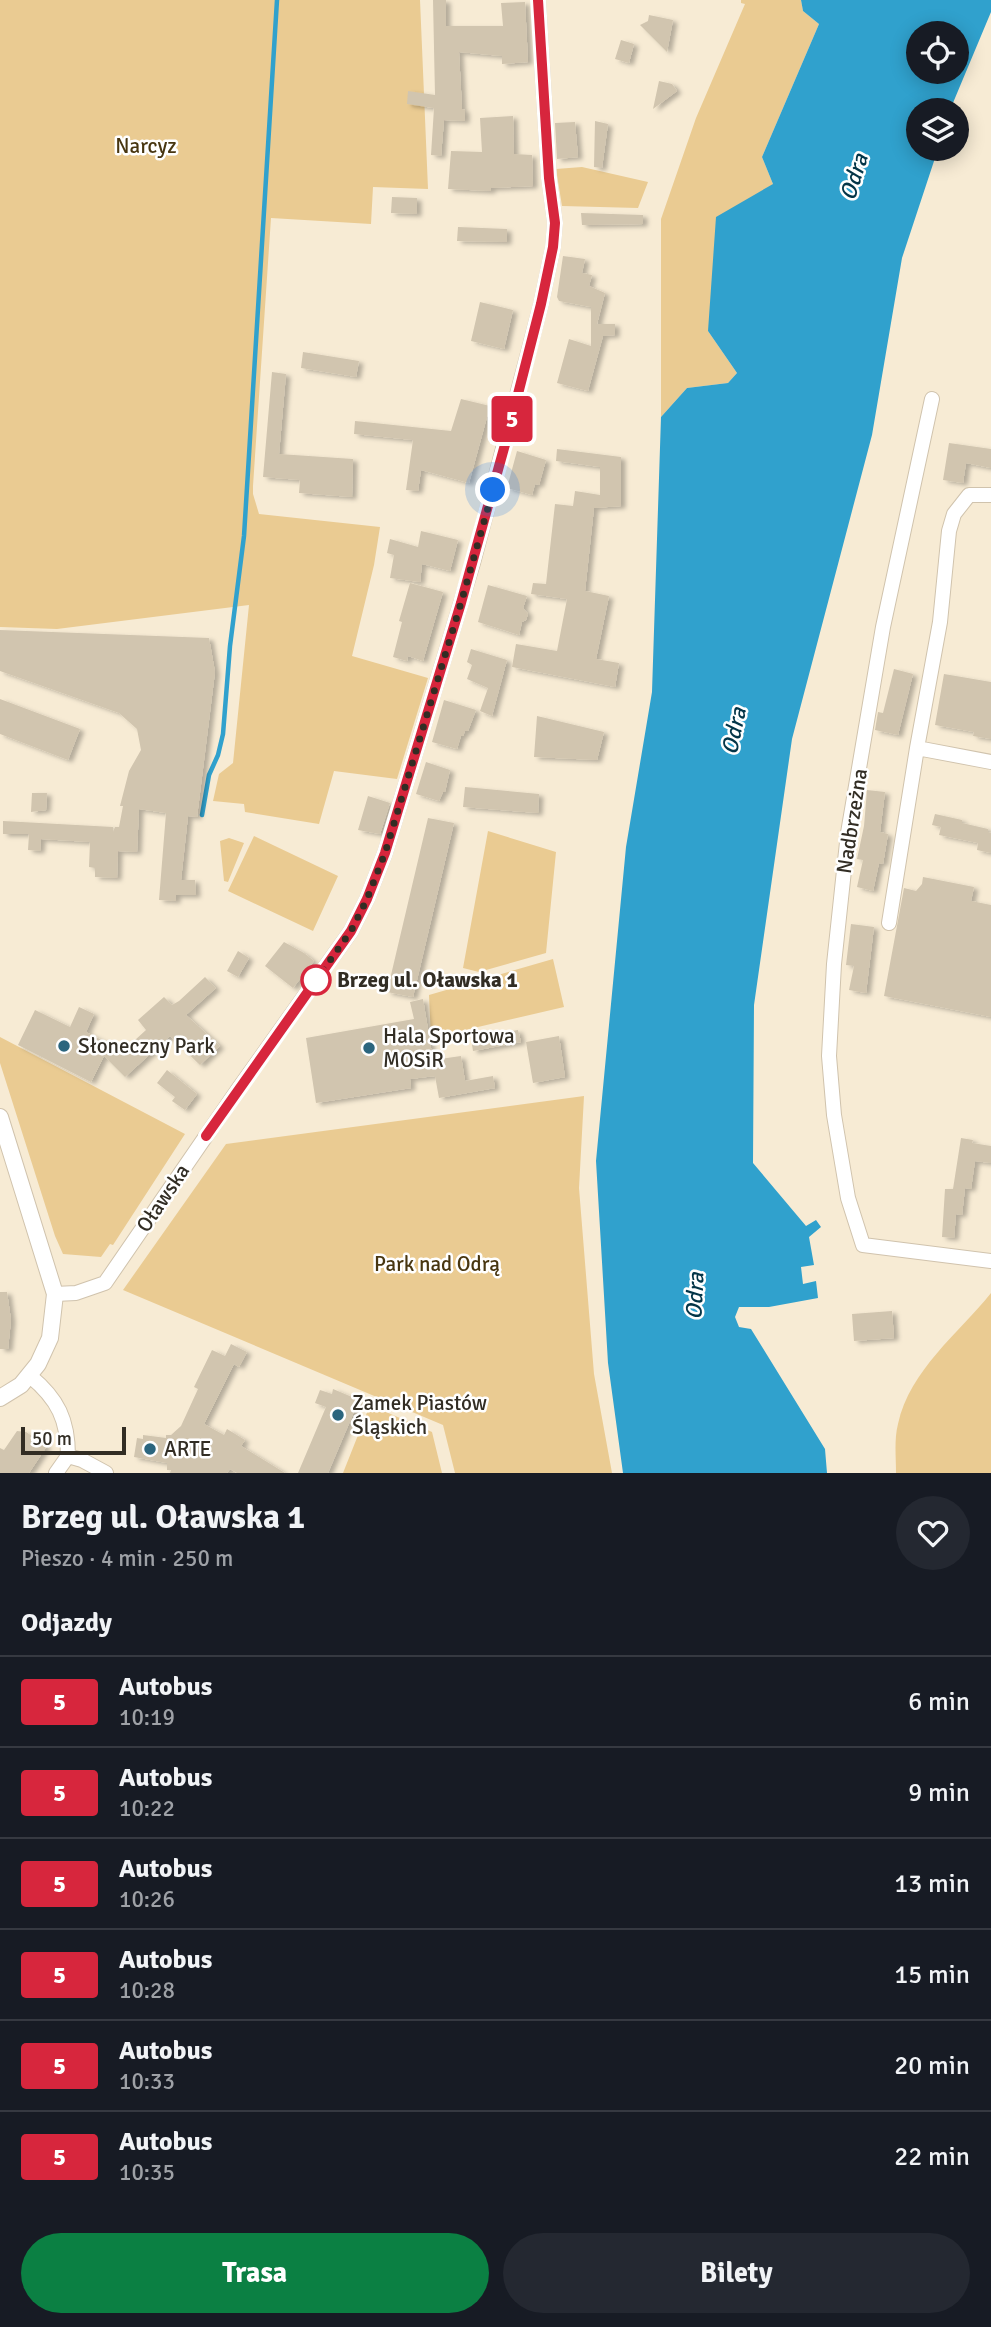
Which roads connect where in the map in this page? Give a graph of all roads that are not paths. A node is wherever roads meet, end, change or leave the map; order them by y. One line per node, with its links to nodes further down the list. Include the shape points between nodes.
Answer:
1 (538, 0): 9 (street, Oławska, via 553,247 473,563 385,853 351,931 105,1283 76,1293)
2 (932, 399): 8 (street, Nadbrzeżna, via 883,626 848,833 829,1056 848,1198 863,1245)
3 (991, 495): 4 (street, via 969,495 954,514 949,531 940,622)
4 (918, 748): 5 (street); 6 (street)
5 (991, 762)
6 (889, 923)
7 (0, 1117): 9 (street)
8 (991, 1261)
9 (55, 1294): 10 (street, via 50,1338)
10 (30, 1376): 11 (street); 12 (street, via 50,1393 60,1410)
11 (0, 1398)
12 (68, 1457): 13 (street); 14 (street)
13 (56, 1473)
14 (106, 1473)

